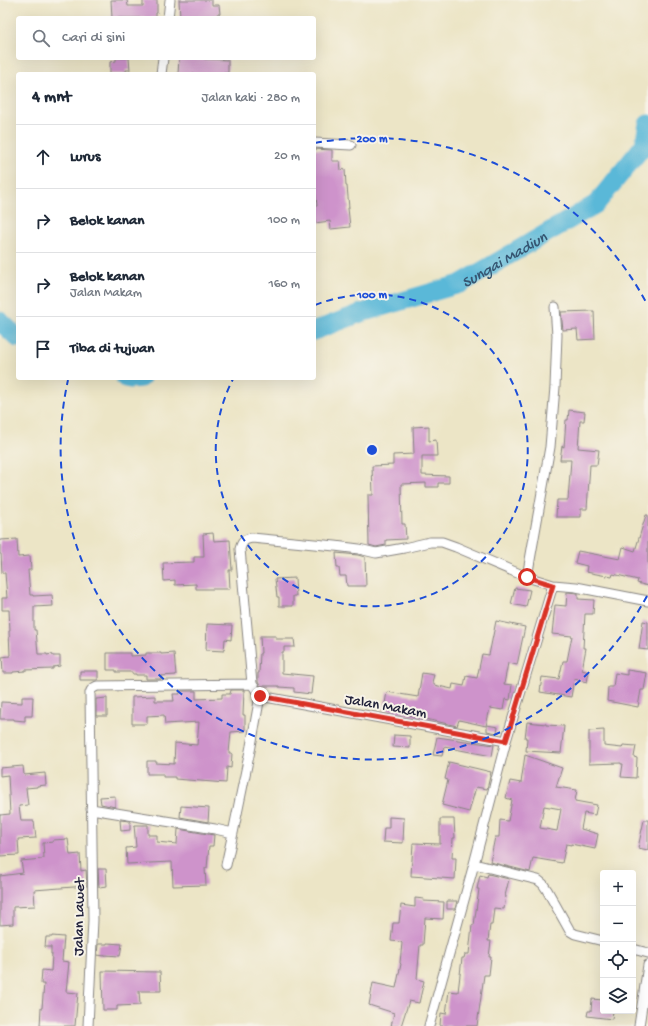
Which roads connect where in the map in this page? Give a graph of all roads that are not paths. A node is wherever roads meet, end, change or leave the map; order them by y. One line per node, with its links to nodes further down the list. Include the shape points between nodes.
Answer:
1 (170, 0): 2 (street)
2 (168, 16)
3 (163, 60): 4 (street)
4 (161, 72)
5 (316, 143): 6 (street)
6 (351, 145)
7 (555, 306): 8 (street, via 557,335 550,447)
8 (527, 577): 9 (street); 11 (street, via 442,542 376,553 335,546 245,539 240,549)
9 (553, 585): 10 (street); 13 (street)
10 (648, 601)
11 (252, 684): 12 (street); 14 (street, Jalan Lawet, via 93,688 90,693)
12 (260, 696): 13 (street, Jalan Makam); 15 (street)
13 (506, 741): 16 (street)
14 (92, 809): 15 (street); 22 (street, Jalan Lawet, via 93,920)
15 (233, 834): 17 (street)
16 (474, 864): 18 (street, via 538,880 547,890 570,931); 23 (street)
17 (226, 865)
18 (600, 940)
19 (636, 950): 20 (street)
20 (648, 953)
21 (648, 965): 24 (street)
22 (88, 1026)
23 (429, 1026)
24 (639, 1026)

